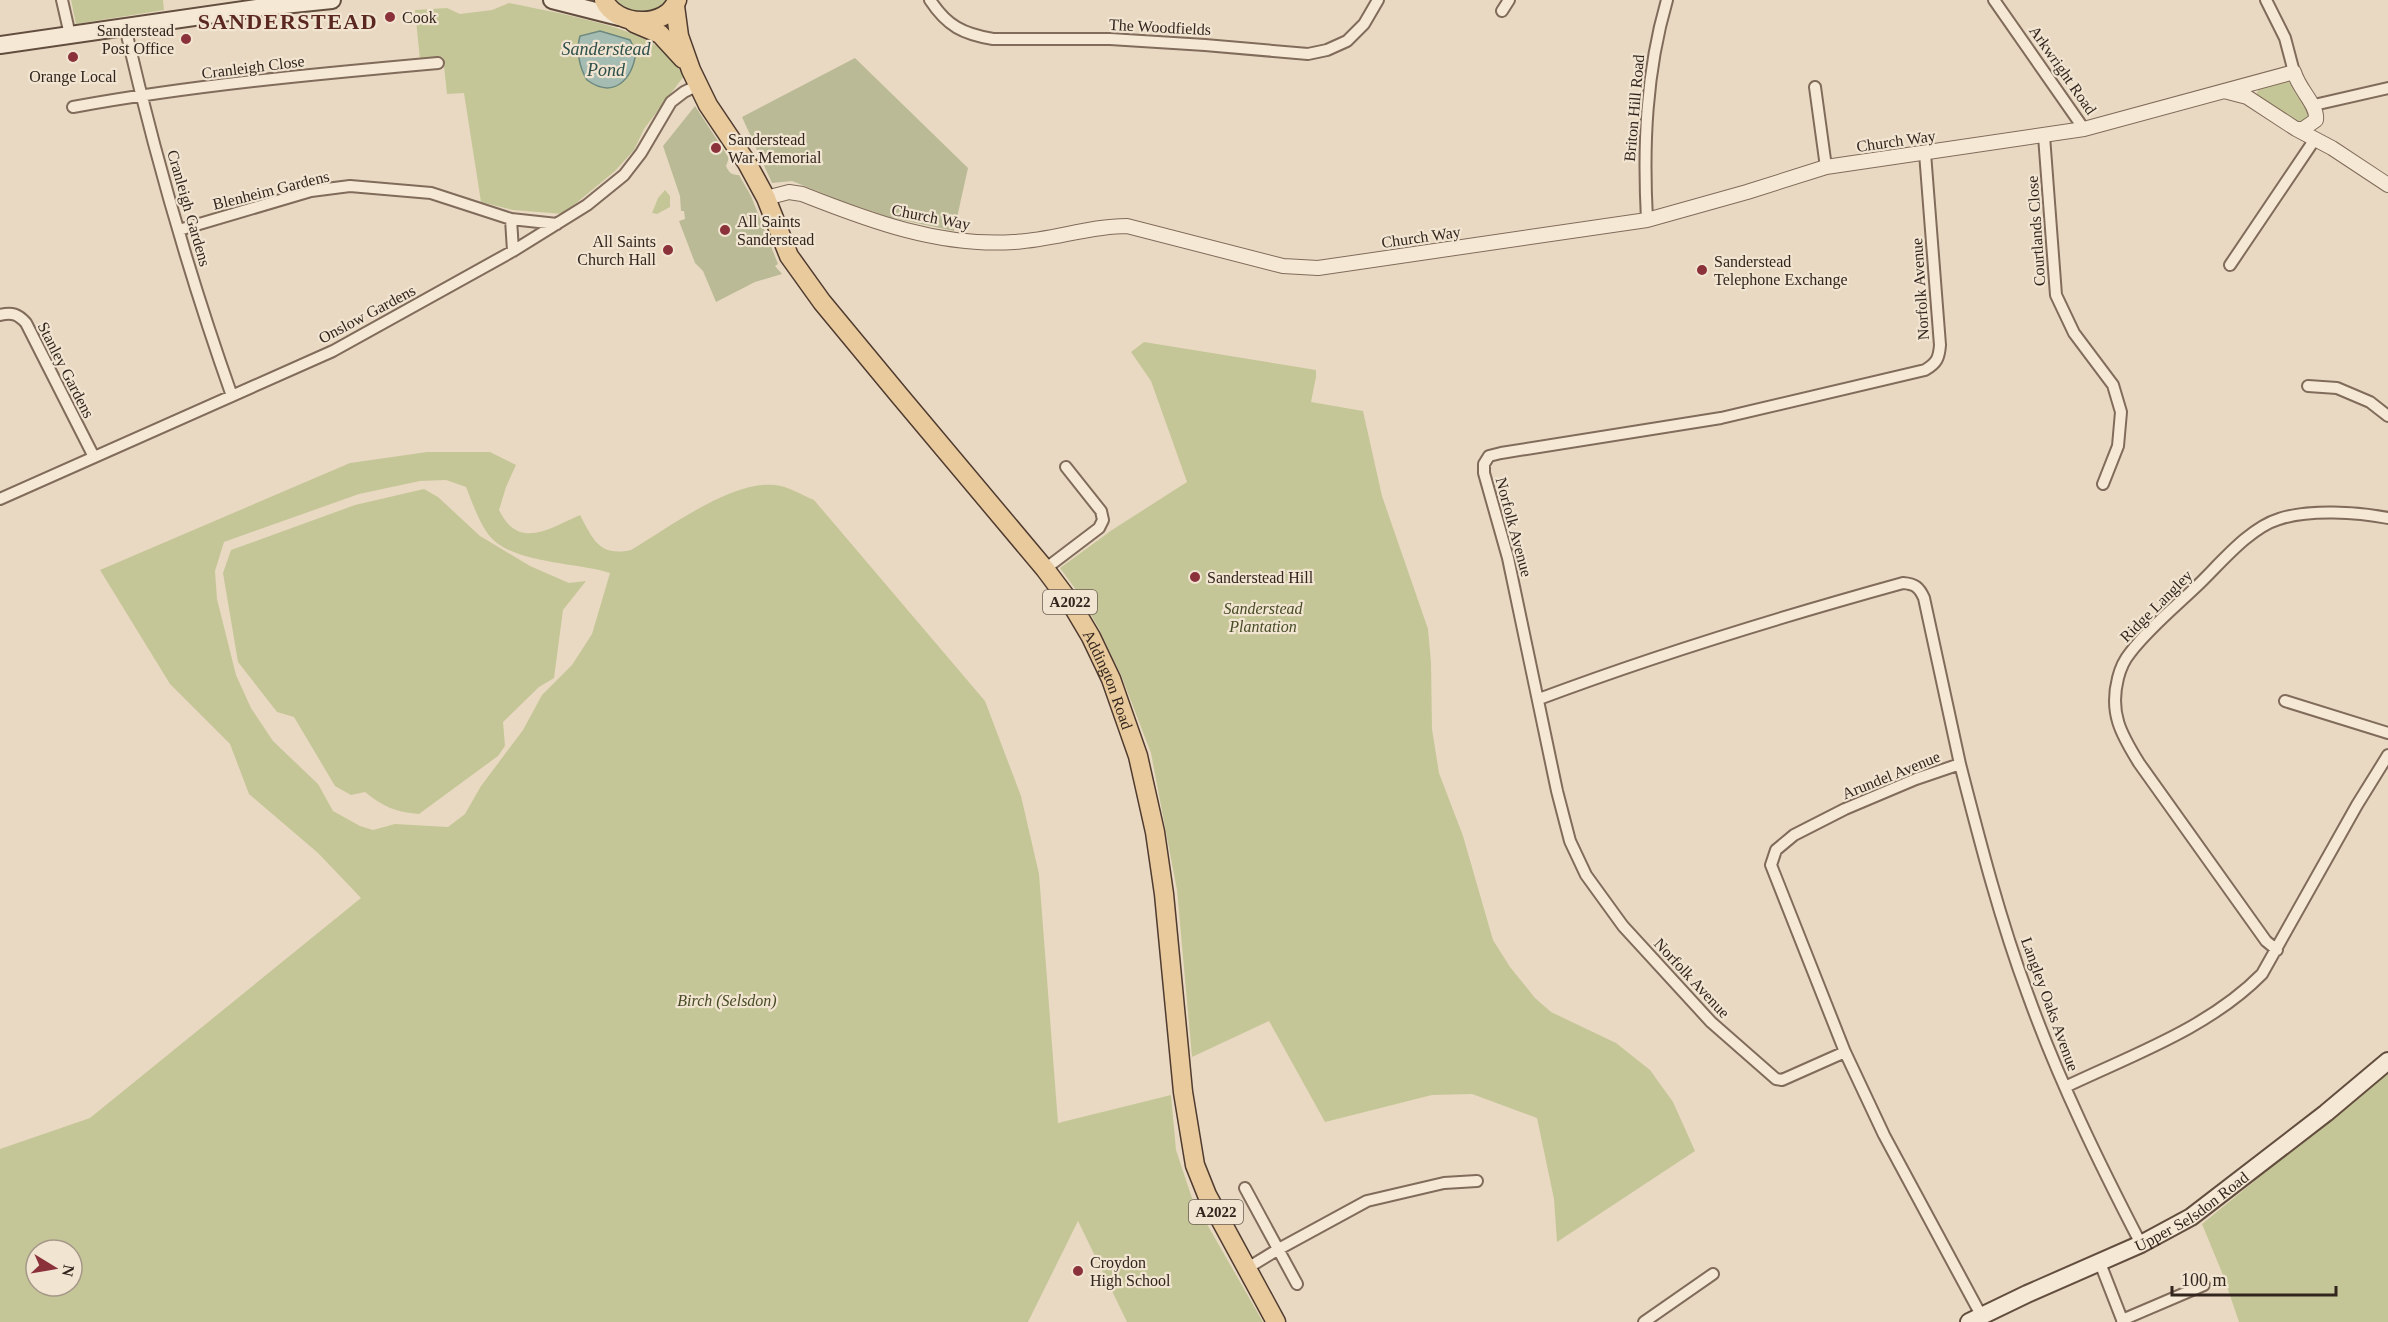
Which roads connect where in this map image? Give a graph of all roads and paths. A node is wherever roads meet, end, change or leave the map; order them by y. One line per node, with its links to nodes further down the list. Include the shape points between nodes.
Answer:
1 (62, 0): 15 (street)
2 (332, 0): 14 (main road)
3 (552, 0): 13 (main road)
4 (604, 0): 13 (main road)
5 (930, 0): 6 (street, The Woodfields, via 942,18 959,30 993,39 1110,39 1308,54 1347,41 1364,24)
6 (1378, 0)
7 (1509, 0): 12 (street)
8 (1667, 0): 38 (street, Briton Hill Road, via 1648,92 1644,171)
9 (1994, 0): 28 (street, Arkwright Road)
10 (2266, 0): 18 (street, via 2285,38)
11 (676, 3): 13 (main road, via 655,19); 19 (main road, A2022, via 679,36)
12 (1502, 11)
13 (623, 18): 19 (main road, A2022, via 660,34)
14 (125, 27): 15 (main road); 24 (street, Cranleigh Gardens)
15 (70, 35): 16 (main road)
16 (0, 45)
17 (438, 63): 24 (street, Cranleigh Close)
18 (2294, 72): 20 (street, Arkwright Road); 27 (street)
19 (694, 78): 36 (main road, Addington Road / A2022); 39 (street, Onslow Gardens, via 671,102 624,175)
20 (2261, 81): 23 (street, Arkwright Road); 25 (street, via 2253,90)
21 (1815, 87): 34 (street)
22 (2388, 88): 27 (street)
23 (2224, 91): 25 (street); 28 (street, Arkwright Road)
24 (141, 95): 26 (street, Cranleigh Close); 40 (street, Cranleigh Gardens)
25 (2258, 105): 29 (street)
26 (73, 107)
27 (2315, 109): 29 (street, via 2316,120 2310,126); 32 (street, via 2322,134)
28 (2084, 129): 30 (street, Church Way)
29 (2296, 129): 31 (street)
30 (2044, 136): 33 (street, Church Way); 49 (street, Courtlands Close, via 2056,295 2074,333 2113,385 2121,412 2118,446)
31 (2315, 139): 32 (street); 42 (street)
32 (2332, 148): 35 (street)
33 (1925, 153): 34 (street, Church Way); 53 (street, Norfolk Avenue, via 1940,345 1934,365 1721,418 1489,456 1484,473 1508,558)
34 (1826, 167): 38 (street, Church Way)
35 (2388, 185)
36 (766, 198): 38 (street, Church Way, via 795,193 890,227 955,240 1014,242 1104,226 1127,226 1283,266 1318,268); 52 (main road, Addington Road / A2022, via 789,256 822,302)
37 (511, 219): 39 (street, Blenheim Gardens); 40 (street, Blenheim Gardens, via 431,193 350,186 311,191); 41 (street)
38 (1647, 220)
39 (557, 224): 41 (street, Onslow Gardens)
40 (178, 230): 45 (street, Cranleigh Gardens)
41 (513, 251): 45 (street, Onslow Gardens, via 333,351)
42 (2230, 265)
43 (0, 315): 47 (street, Stanley Gardens, via 19,315 26,323)
44 (2308, 386): 46 (street, via 2337,388 2370,402)
45 (232, 396): 47 (street, Onslow Gardens)
46 (2388, 416)
47 (94, 457): 50 (street, Onslow Gardens)
48 (1066, 467): 52 (street, via 1101,511 1103,520 1100,528)
49 (2103, 484)
50 (0, 499)
51 (2388, 518): 58 (street, Ridge Langley, via 2349,513 2303,514 2261,527 2158,622 2128,655 2118,675 2115,712 2121,734 2266,941)
52 (1045, 569): 67 (main road, Addington Road / A2022, via 1091,637 1138,756 1164,894 1192,1155 1207,1195)
53 (1539, 699): 57 (street, Arundel Avenue, via 1711,638 1903,583 1913,584 1924,598); 59 (street, Norfolk Avenue, via 1570,841 1586,875 1623,927 1711,1022 1776,1079 1782,1080)
54 (2285, 701): 55 (street)
55 (2388, 733)
56 (2388, 755): 58 (street)
57 (1960, 764): 59 (street, Arundel Avenue, via 1916,779 1794,834 1772,858 1775,879); 61 (street, Langley Oaks Avenue, via 2001,912 2028,995)
58 (2277, 950): 61 (street, via 2242,995 2185,1030)
59 (1845, 1052): 71 (street, Arundel Avenue)
60 (2388, 1061): 64 (main road, Upper Selsdon Road, via 2217,1198)
61 (2065, 1087): 64 (street, Langley Oaks Avenue)
62 (1477, 1181): 65 (street, via 1444,1183 1367,1201)
63 (1245, 1188): 65 (street)
64 (2141, 1244): 66 (main road, Upper Selsdon Road)
65 (1277, 1250): 67 (street); 69 (street)
66 (2100, 1263): 71 (main road, Upper Selsdon Road); 73 (street)
67 (1246, 1269): 74 (main road, Addington Road / A2022)
68 (1713, 1274): 72 (street)
69 (1297, 1284)
70 (2204, 1285): 73 (street)
71 (1975, 1319)
72 (1648, 1321)
73 (2122, 1321)
74 (1276, 1322)

